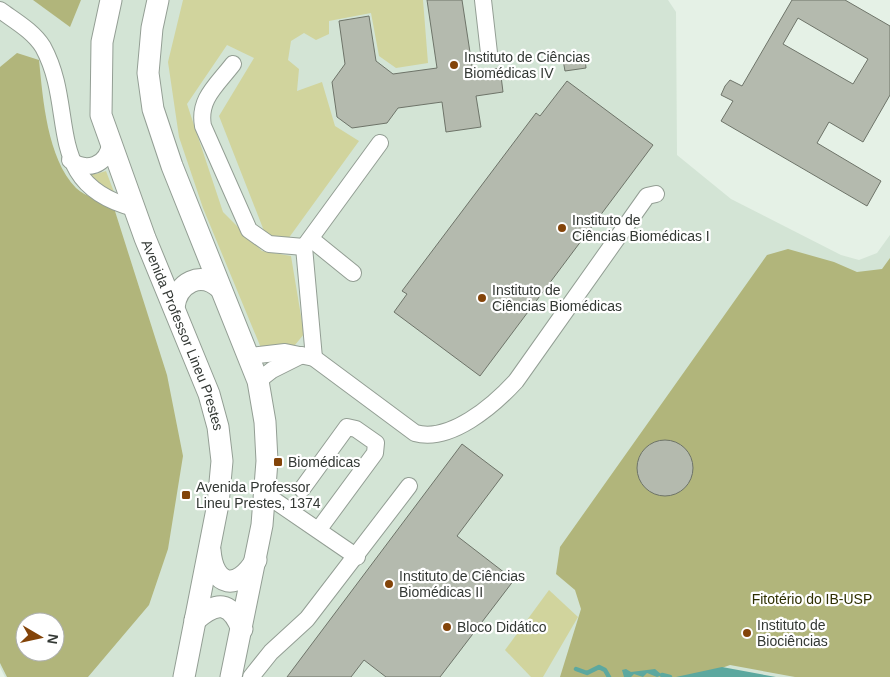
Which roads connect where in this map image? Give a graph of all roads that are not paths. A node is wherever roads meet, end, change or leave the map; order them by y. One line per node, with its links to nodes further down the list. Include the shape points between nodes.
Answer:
1 (111, 0): 8 (main road, Avenida Professor Lineu Prestes, via 103,29 100,72 101,115)
2 (158, 0): 13 (main road, via 148,74 153,109)
3 (483, 0): 5 (street)
4 (0, 10): 9 (street, via 32,33 43,48 56,86)
5 (489, 53)
6 (233, 64): 12 (street, via 204,102 203,126 249,230 269,244)
7 (380, 143): 12 (street)
8 (110, 144): 9 (street, via 106,156 93,166 77,165); 11 (main road, Avenida Professor Lineu Prestes)
9 (70, 160): 11 (street, via 90,187 104,197)
10 (656, 194): 19 (street, via 648,196 516,382 497,402 465,423 426,437 406,428)
11 (134, 208): 14 (main road, Avenida Professor Lineu Prestes)
12 (307, 243): 15 (street); 19 (street)
13 (204, 246): 14 (main road, via 197,263 189,270 169,271); 16 (main road)
14 (155, 264): 17 (main road, Avenida Professor Lineu Prestes)
15 (354, 273)
16 (220, 288): 17 (main road, via 204,278 194,280 178,293); 18 (main road)
17 (174, 307): 25 (main road, Avenida Professor Lineu Prestes, via 209,394 218,427 221,473)
18 (249, 356): 19 (street, via 272,352); 20 (main road)
19 (308, 356): 20 (street, via 280,365)
20 (258, 381): 23 (main road, via 268,461)
21 (409, 486): 26 (street)
22 (302, 489): 24 (street, via 347,428 356,429 376,443 375,453)
23 (265, 494): 24 (street); 27 (main road)
24 (318, 529): 26 (street)
25 (210, 544): 27 (main road, via 213,570 228,581 238,580 246,574); 28 (main road, Avenida Professor Lineu Prestes)
26 (357, 556): 32 (street, via 307,619 271,652)
27 (257, 557): 29 (main road)
28 (195, 620): 29 (main road, via 207,610 219,606 231,610); 30 (main road, Avenida Professor Lineu Prestes)
29 (242, 629): 31 (main road)
30 (184, 677)
31 (231, 677)
32 (251, 677)

